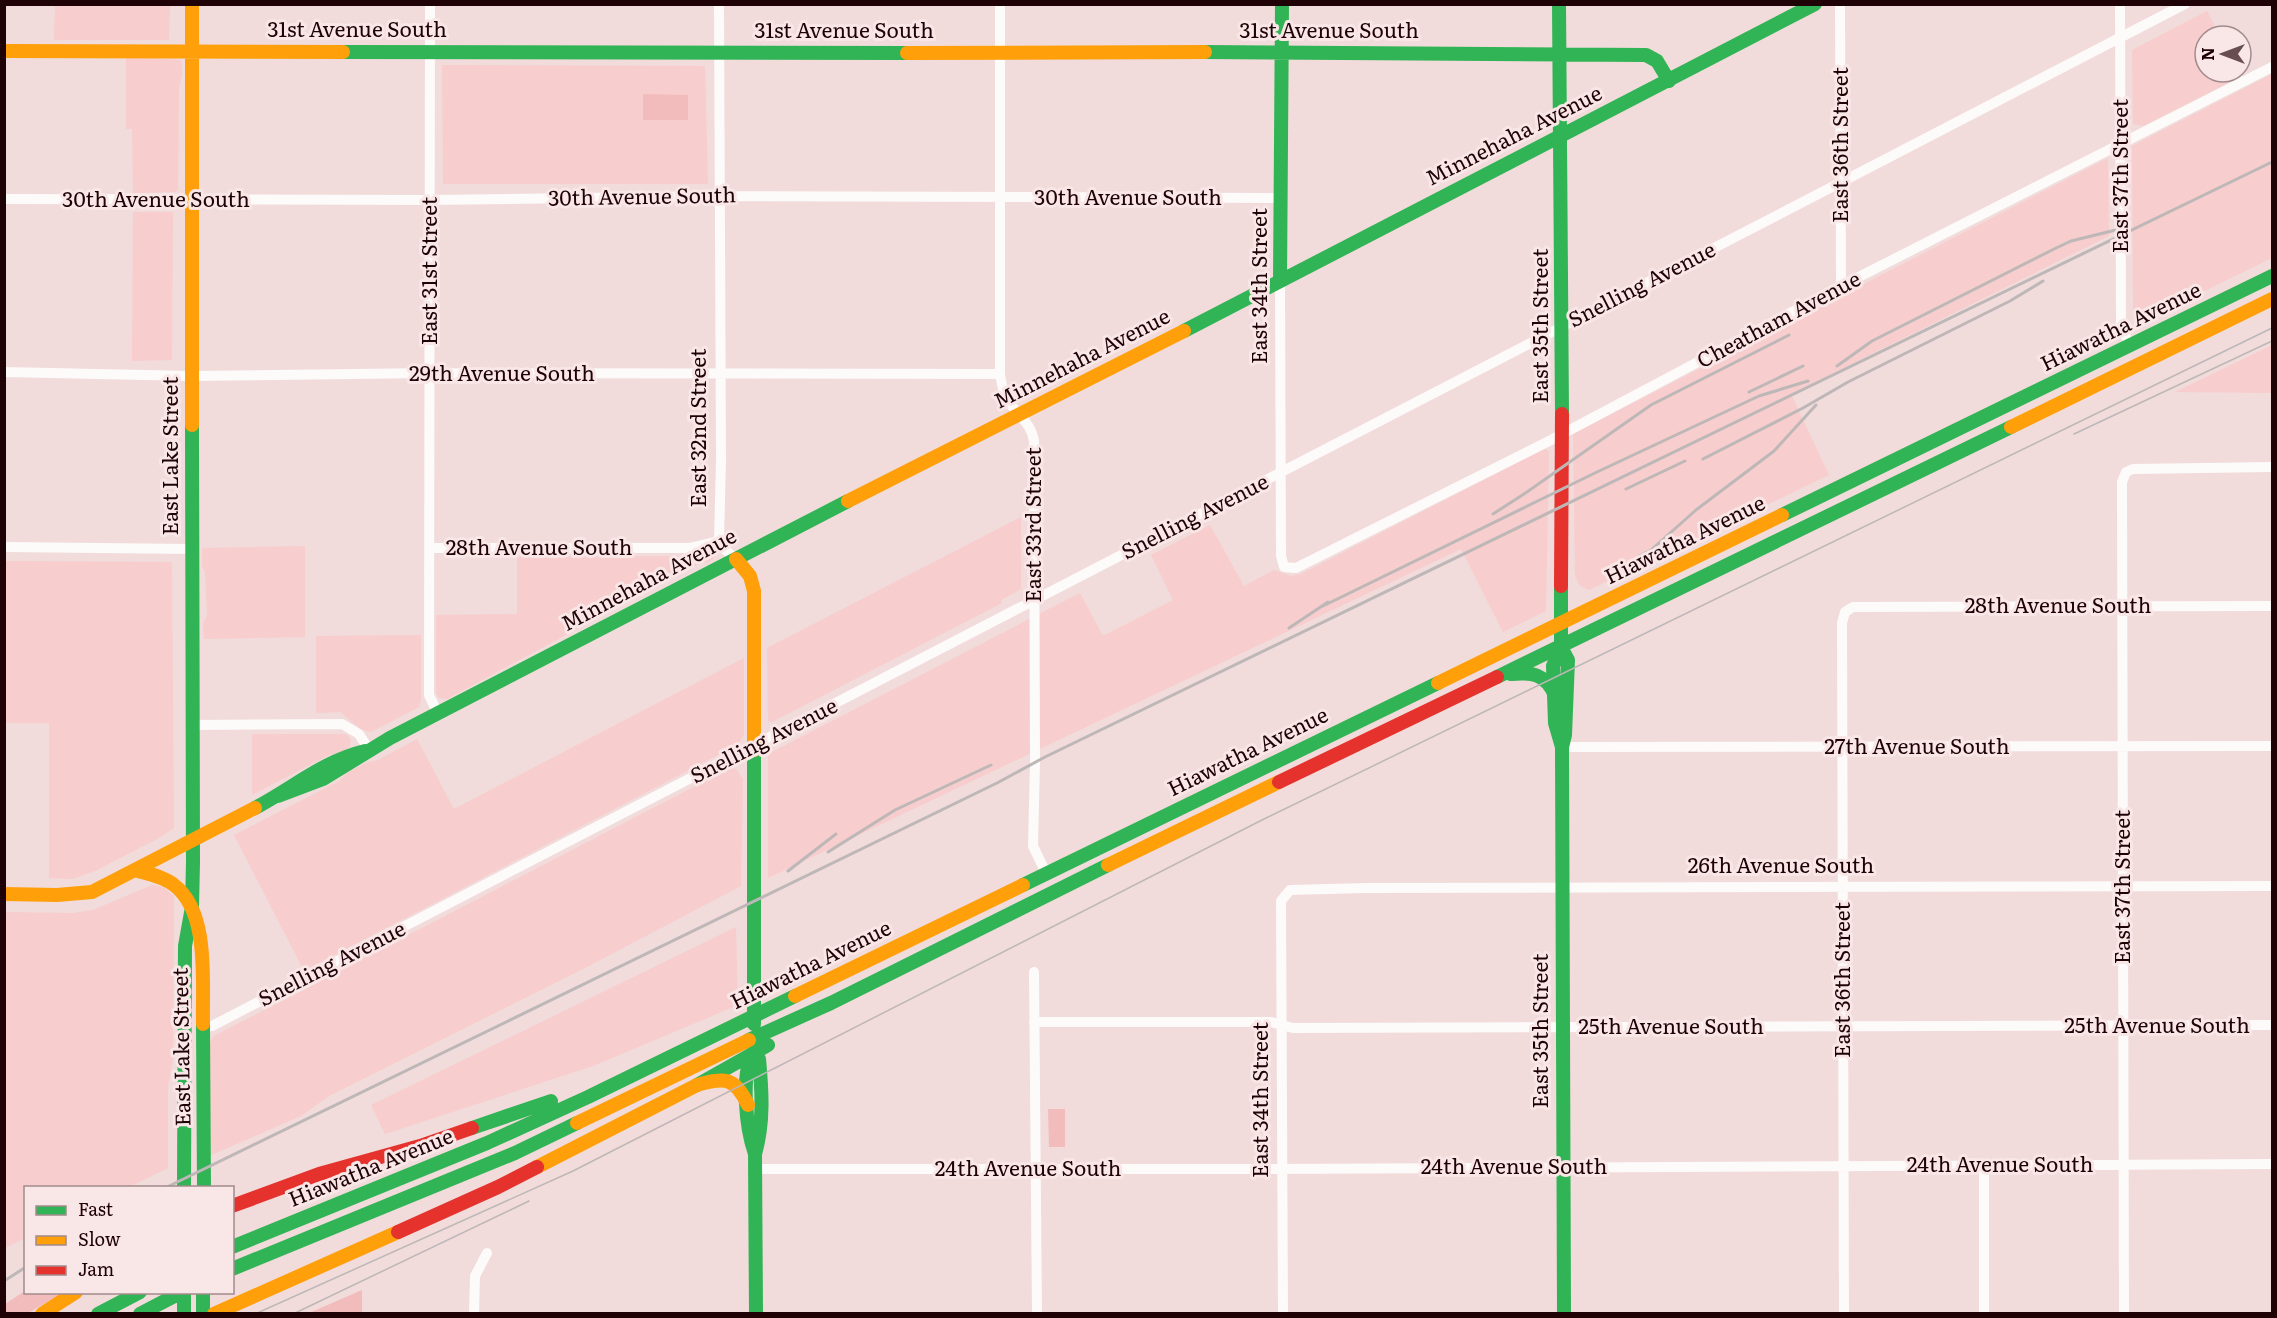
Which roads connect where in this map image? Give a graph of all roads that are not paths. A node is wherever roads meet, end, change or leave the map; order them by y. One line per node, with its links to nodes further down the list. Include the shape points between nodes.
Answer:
1 (192, 4): 16 (main road, East Lake Street)
2 (430, 4): 13 (street, East 31st Street)
3 (719, 4): 14 (street, East 32nd Street)
4 (1000, 4): 17 (street, East 33rd Street)
5 (1282, 4): 15 (main road, East 34th Street)
6 (1559, 4): 18 (main road, East 35th Street)
7 (1815, 4): 20 (main road, Minnehaha Avenue)
8 (1840, 4): 23 (street, East 36th Street)
9 (2120, 4): 11 (street, East 37th Street)
10 (2185, 4): 11 (street, Snelling Avenue)
11 (2121, 37): 22 (street, East 37th Street); 23 (street, Snelling Avenue)
12 (4, 51): 16 (main road, 31st Avenue South)
13 (429, 51): 14 (main road, 31st Avenue South); 16 (main road, 31st Avenue South); 29 (street, East 31st Street)
14 (719, 51): 17 (main road, 31st Avenue South); 24 (street, East 32nd Street)
15 (1282, 51): 17 (main road, 31st Avenue South); 18 (main road, 31st Avenue South); 26 (main road, East 34th Street)
16 (191, 53): 28 (main road, East Lake Street)
17 (1000, 53): 25 (street, East 33rd Street)
18 (1560, 54): 20 (main road, 31st Avenue South, via 1650,55); 21 (main road, East 35th Street)
19 (2272, 67): 22 (street, Cheatham Avenue)
20 (1669, 81): 21 (main road, Minnehaha Avenue)
21 (1560, 135): 31 (main road, Minnehaha Avenue); 34 (main road, East 35th Street)
22 (2121, 144): 32 (street, Cheatham Avenue); 35 (street, East 37th Street, via 2121,326)
23 (1840, 183): 32 (street, East 36th Street); 34 (street, Snelling Avenue)
24 (719, 196): 25 (street, 30th Avenue South); 29 (street, 30th Avenue South); 38 (street, East 32nd Street)
25 (1001, 198): 26 (street, 30th Avenue South); 39 (street, East 33rd Street)
26 (1280, 198): 31 (main road, East 34th Street)
27 (4, 199): 28 (street, 30th Avenue South)
28 (192, 200): 29 (street, 30th Avenue South); 40 (main road, East Lake Street)
29 (430, 200): 37 (street, East 31st Street)
30 (2272, 276): 35 (main road, Hiawatha Avenue)
31 (1280, 280): 41 (main road, Minnehaha Avenue); 44 (street, East 34th Street)
32 (1841, 286): 42 (street, Cheatham Avenue)
33 (2272, 299): 56 (main road, Hiawatha Avenue)
34 (1562, 326): 42 (main road, East 35th Street); 44 (street, Snelling Avenue)
35 (2130, 346): 55 (main road, Hiawatha Avenue)
36 (4, 372): 40 (street, 29th Avenue South)
37 (430, 373): 38 (street, 29th Avenue South); 40 (street, 29th Avenue South); 47 (street, East 31st Street)
38 (720, 373): 39 (street, 29th Avenue South); 45 (street, East 32nd Street)
39 (1000, 374): 41 (street, East 33rd Street, via 1004,392)
40 (192, 376): 48 (main road, East Lake Street)
41 (1020, 415): 49 (main road, Minnehaha Avenue); 51 (street, East 33rd Street, via 1030,426 1034,441)
42 (1562, 434): 50 (street, Cheatham Avenue, via 1296,568); 55 (main road, East 35th Street)
43 (2272, 467): 52 (street, East 37th Street, via 2126,472 2122,482)
44 (1280, 474): 50 (street, East 34th Street); 51 (street, Snelling Avenue)
45 (720, 542): 47 (street, 28th Avenue South, via 689,548); 49 (street)
46 (4, 547): 48 (street)
47 (429, 548): 59 (street, East 31st Street, via 429,694)
48 (192, 549): 60 (main road, East Lake Street)
49 (736, 558): 59 (main road, Minnehaha Avenue); 61 (main road, via 750,576 754,591)
50 (1284, 567)
51 (1035, 599): 61 (street, Snelling Avenue); 69 (street, East 33rd Street, via 1033,846)
52 (2122, 606): 53 (street, 28th Avenue South); 54 (street, 28th Avenue South, via 1853,607); 65 (street, East 37th Street)
53 (2272, 606)
54 (1845, 612): 64 (street, East 36th Street)
55 (1561, 624): 56 (main road, East 35th Street); 69 (main road, Hiawatha Avenue)
56 (1561, 647): 57 (main road, Hiawatha Avenue); 58 (main road, East 35th Street, via 1553,666); 63 (main road, East 35th Street, via 1568,660)
57 (1498, 675): 58 (main road, via 1539,674); 78 (main road, Hiawatha Avenue)
58 (1555, 694): 63 (main road, East 35th Street, via 1555,723)
59 (438, 714): 66 (main road, Minnehaha Avenue)
60 (191, 725): 66 (street, via 342,724 359,734); 67 (main road, East Lake Street)
61 (754, 746): 79 (main road); 85 (street, Snelling Avenue)
62 (2272, 746): 65 (street, 27th Avenue South)
63 (1562, 747): 64 (street, 27th Avenue South); 73 (main road, East 35th Street)
64 (1842, 747): 65 (street, 27th Avenue South); 70 (street, East 36th Street)
65 (2123, 747): 71 (street, East 37th Street)
66 (369, 750): 67 (main road, Minnehaha Avenue, via 302,790 278,796)
67 (192, 841): 68 (main road); 76 (main road, East Lake Street)
68 (135, 870): 75 (main road, via 86,893); 76 (main road, via 170,880)
69 (1046, 873): 79 (main road, Hiawatha Avenue)
70 (1844, 886): 71 (street, 26th Avenue South); 73 (street, 26th Avenue South); 83 (street, East 36th Street)
71 (2122, 886): 72 (street, 26th Avenue South); 84 (street, East 37th Street)
72 (2272, 886)
73 (1562, 888): 74 (street, 26th Avenue South); 86 (main road, East 35th Street)
74 (1290, 890): 81 (street, East 34th Street, via 1281,901)
75 (4, 894)
76 (192, 907): 85 (main road, East Lake Street, via 201,947); 101 (main road, East Lake Street, via 185,946)
77 (1034, 972): 80 (street)
78 (831, 1003): 87 (main road, Hiawatha Avenue); 88 (main road)
79 (754, 1017): 87 (main road); 89 (main road, Hiawatha Avenue)
80 (1034, 1022): 81 (street, 25th Avenue South); 99 (street)
81 (1282, 1025): 86 (street, 25th Avenue South); 100 (street, East 34th Street)
82 (2272, 1025): 84 (street, 25th Avenue South)
83 (1843, 1026): 84 (street, 25th Avenue South); 86 (street, 25th Avenue South); 97 (street, East 36th Street)
84 (2123, 1026): 93 (street, East 37th Street)
85 (204, 1028): 102 (main road, East Lake Street)
86 (1563, 1028): 96 (main road, East 35th Street)
87 (754, 1038): 88 (main road); 106 (main road, Hiawatha Avenue, via 515,1153)
88 (754, 1054): 90 (main road); 91 (main road, via 748,1061); 92 (main road, via 759,1059 760,1076 760,1139)
89 (656, 1063): 103 (main road, via 479,1127 319,1174); 104 (main road, Hiawatha Avenue, via 473,1149)
90 (697, 1085): 91 (main road, via 729,1081 739,1086); 117 (main road, via 498,1187)
91 (748, 1105): 92 (main road)
92 (755, 1154): 98 (main road)
93 (2124, 1164): 94 (street, 24th Avenue South); 95 (street, 24th Avenue South); 125 (street, East 37th Street)
94 (2272, 1164)
95 (1984, 1165): 97 (street, 24th Avenue South); 124 (street)
96 (1563, 1166): 97 (street, 24th Avenue South); 100 (street, 24th Avenue South); 122 (main road, East 35th Street)
97 (1843, 1166): 123 (street, East 36th Street)
98 (756, 1169): 99 (street, 24th Avenue South); 119 (main road)
99 (1035, 1169): 100 (street, 24th Avenue South); 120 (street)
100 (1282, 1169): 121 (street, East 34th Street)
101 (184, 1186)
102 (204, 1186)
103 (234, 1205)
104 (234, 1246)
105 (487, 1253): 118 (street, via 475,1276)
106 (234, 1268)
107 (74, 1294): 112 (main road)
108 (138, 1294): 113 (main road)
109 (181, 1294): 114 (main road)
110 (183, 1294): 115 (main road)
111 (203, 1294): 116 (main road)
112 (42, 1314)
113 (98, 1314)
114 (140, 1314)
115 (184, 1314)
116 (203, 1314)
117 (214, 1314)
118 (474, 1314)
119 (756, 1314)
120 (1037, 1314)
121 (1284, 1314)
122 (1564, 1314)
123 (1844, 1314)
124 (1984, 1314)
125 (2124, 1314)

